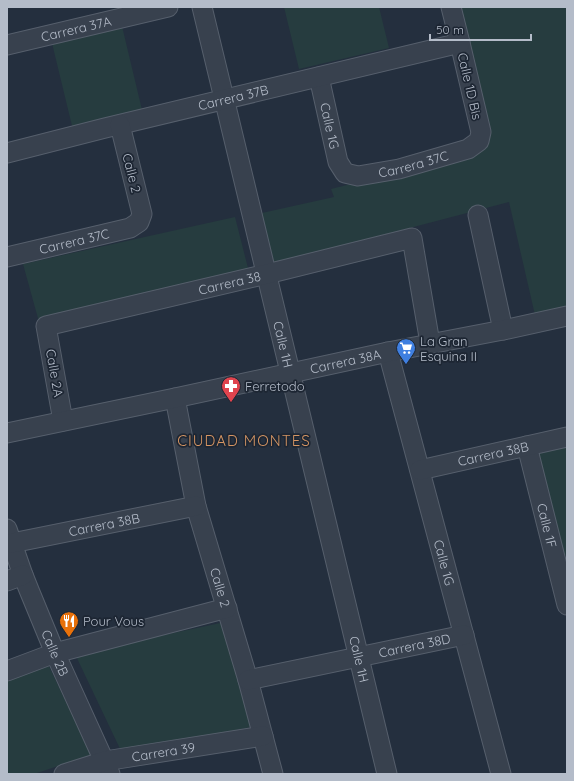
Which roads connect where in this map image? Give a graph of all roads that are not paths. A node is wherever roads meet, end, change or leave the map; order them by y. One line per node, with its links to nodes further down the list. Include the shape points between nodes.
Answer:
1 (168, 7): 5 (street, Carrera 37A)
2 (202, 7): 7 (street, Calle 1H)
3 (451, 7): 4 (street, Calle 1D Bis)
4 (460, 43): 6 (street, Carrera 37B); 9 (street, Calle 1D Bis, via 481,132)
5 (7, 45)
6 (318, 77): 7 (street, Carrera 37B); 11 (street, Calle 1G, via 338,162)
7 (224, 100): 8 (street, Carrera 37B); 15 (street, Calle 1H)
8 (120, 124): 10 (street, Carrera 37B); 13 (street, Calle 2, via 142,214)
9 (478, 141): 11 (street, Carrera 37C, via 468,149 399,168 358,176)
10 (7, 153)
11 (346, 174)
12 (478, 215): 18 (street)
13 (139, 222): 14 (street, Carrera 37C, via 130,228)
14 (7, 257)
15 (267, 274): 17 (street, Carrera 38); 19 (street, Carrera 38, via 412,238); 21 (street, Calle 1H)
16 (567, 316): 18 (street, Carrera 38A)
17 (46, 326): 23 (street, Calle 2A)
18 (503, 330): 19 (street, Carrera 38A)
19 (430, 343): 20 (street, Carrera 38A)
20 (388, 352): 21 (street, Carrera 38A); 27 (street, Calle 1G)
21 (290, 372): 22 (street, Carrera 38A); 36 (street, Calle 1H)
22 (175, 398): 23 (street, Carrera 38A); 28 (street, Calle 2)
23 (63, 421): 24 (street, Carrera 38A)
24 (7, 433)
25 (567, 437): 26 (street, Carrera 38B)
26 (527, 446): 27 (street, Carrera 38B); 30 (street, Calle 1F)
27 (420, 470): 34 (street, Calle 1G)
28 (196, 506): 29 (street, Carrera 38B); 33 (street, Calle 2)
29 (9, 536): 31 (street, Calle 2B)
30 (562, 564): 32 (street, Calle 1F)
31 (15, 578): 35 (street, Calle 2B)
32 (567, 605)
33 (227, 608): 35 (street); 38 (street, Calle 2)
34 (464, 634): 36 (street, Carrera 38D); 44 (street, Calle 1G)
35 (55, 652): 37 (street); 40 (street, Calle 2B)
36 (359, 657): 38 (street, Carrera 38D); 43 (street, Calle 1H)
37 (7, 671)
38 (248, 680): 39 (street, Calle 2)
39 (263, 736): 40 (street, Carrera 39); 42 (street, Calle 2)
40 (107, 768): 41 (street, Carrera 39)
41 (64, 774)
42 (274, 774)
43 (387, 774)
44 (501, 774)

